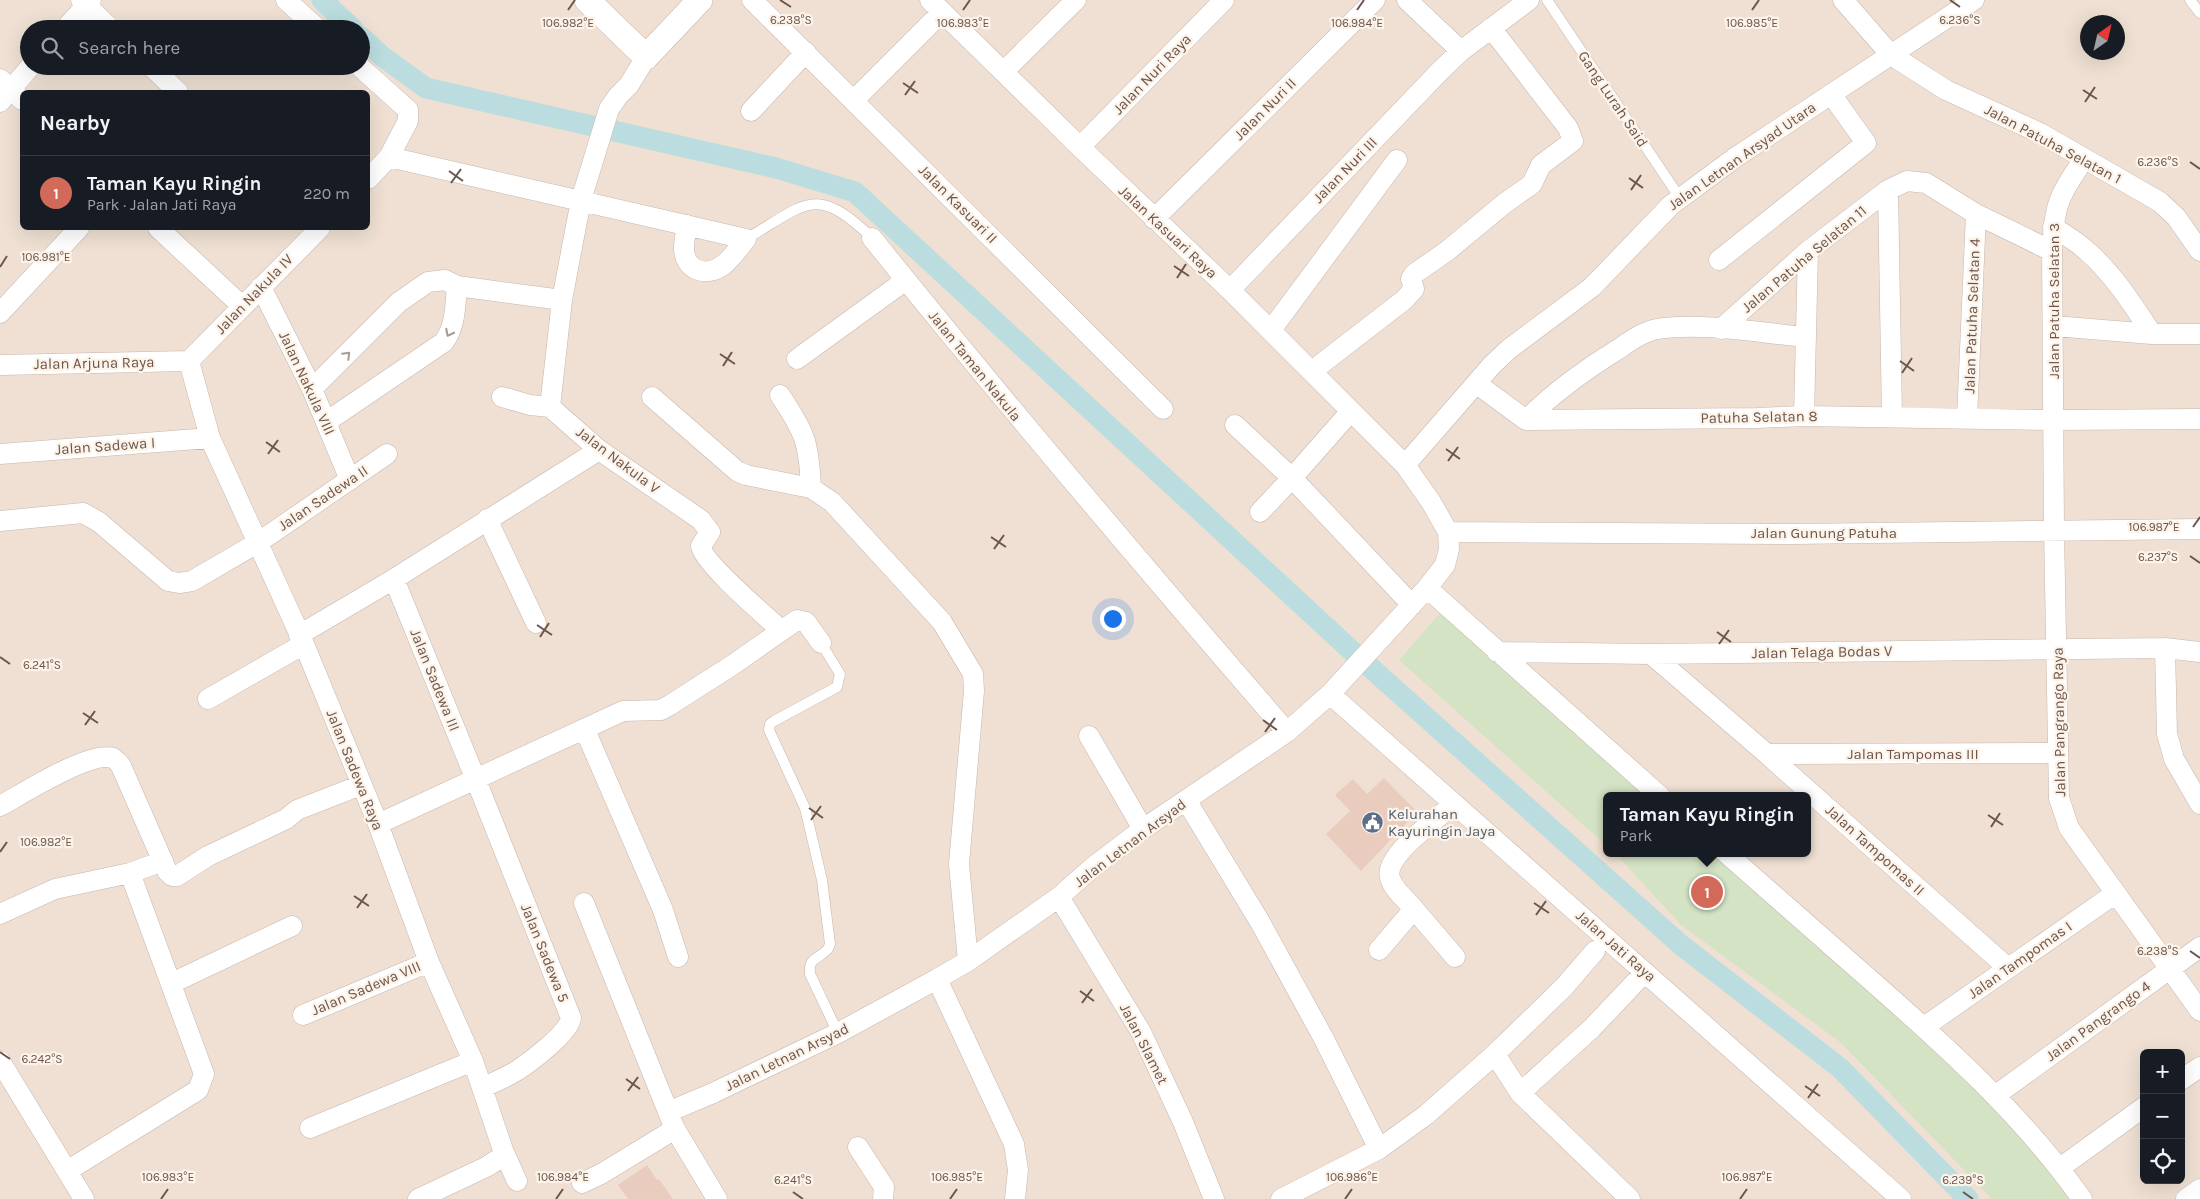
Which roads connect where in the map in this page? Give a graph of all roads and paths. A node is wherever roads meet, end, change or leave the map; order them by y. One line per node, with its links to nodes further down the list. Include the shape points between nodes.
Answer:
1 (286, 0): 19 (street)
2 (587, 0): 24 (street)
3 (700, 0): 24 (street)
4 (752, 0): 22 (street, Jalan Kasuari II)
5 (1076, 0): 25 (street)
6 (1224, 0): 34 (street, Jalan Nuri Raya)
7 (1375, 0): 43 (street, Jalan Nuri II)
8 (1407, 0): 21 (street)
9 (1529, 0): 20 (street, Jalan Nuri III)
10 (1547, 0): 40 (lane, Gang Lurah Said)
11 (1843, 0): 23 (street, Jalan Patuha Selatan 1)
12 (1974, 0): 23 (street, Jalan Letnan Arsyad Utara)
13 (2190, 0): 16 (lane)
14 (86, 2): 17 (street); 18 (street)
15 (936, 6): 25 (street, Jalan Kasuari Raya); 32 (street)
16 (2200, 13)
17 (72, 20)
18 (103, 20)
19 (308, 20)
20 (1491, 28): 21 (street, Jalan Nuri III); 71 (street, via 1568,128 1573,141 1541,165 1532,184 1414,274 1411,279 1414,289 1404,300)
21 (1461, 51): 58 (street, Jalan Nuri III)
22 (806, 52): 32 (street, Jalan Kasuari II); 33 (street)
23 (1891, 55): 31 (street, Jalan Letnan Arsyad Utara); 36 (street, Jalan Patuha Selatan 1, via 1946,90 2006,116)
24 (646, 56): 41 (street, via 629,85 609,109)
25 (1004, 71): 34 (street, Jalan Kasuari Raya)
26 (23, 75): 30 (street)
27 (160, 75): 29 (street)
28 (369, 75): 35 (street, via 408,110 408,121)
29 (176, 90)
30 (8, 92)
31 (1831, 94): 40 (street, Jalan Letnan Arsyad Utara); 54 (street, via 1866,143)
32 (854, 100): 78 (street, Jalan Kasuari II)
33 (751, 112)
34 (1080, 147): 43 (street, Jalan Kasuari Raya)
35 (389, 157): 38 (street); 41 (street)
36 (2084, 159): 45 (street, Jalan Patuha Selatan 3, via 2060,196); 53 (street, Jalan Patuha Selatan 1, via 2160,202 2176,217)
37 (1397, 160): 64 (street)
38 (370, 177)
39 (1888, 190): 42 (street, Jalan Patuha Selatan 11, via 1907,181 1921,181); 51 (street, Jalan Patuha Selatan 11); 81 (street)
40 (1680, 198): 72 (street, Jalan Letnan Arsyad Utara, via 1592,288 1509,349)
41 (581, 200): 44 (street); 59 (street)
42 (1976, 214): 52 (street, Jalan Patuha Selatan 11); 82 (street, Jalan Patuha Selatan 4)
43 (1154, 219): 58 (street, Jalan Kasuari Raya)
44 (687, 225): 50 (street); 50 (street, via 686,258 691,267 704,272 721,267)
45 (2053, 227): 52 (street, Jalan Patuha Selatan 3); 65 (street, via 2088,251 2103,267)
46 (77, 230): 61 (street)
47 (160, 230): 60 (street)
48 (318, 230): 57 (street, Jalan Nakula IV)
49 (872, 238): 50 (lane, Jalan Taman Nakula, via 842,211 818,203 806,205); 55 (street, Jalan Taman Nakula)
50 (746, 239)
51 (1808, 251): 63 (street, Jalan Patuha Selatan 11); 67 (street)
52 (2052, 251): 62 (street, Jalan Patuha Selatan 3)
53 (2200, 251)
54 (1719, 260)
55 (906, 280): 68 (street); 118 (street, Jalan Taman Nakula, via 1090,504)
56 (456, 286): 59 (street); 73 (street, one-way to 56, via 399,302 428,282 445,280); 86 (street, one-way to 86, via 454,321 444,342)
57 (261, 287): 60 (street, Jalan Nakula IV); 73 (street, Jalan Nakula VIII)
58 (1230, 290): 64 (street, Jalan Kasuari Raya)
59 (562, 300): 77 (street)
60 (242, 306): 69 (street, Jalan Nakula IV)
61 (0, 313)
62 (2054, 326): 65 (street); 85 (street, Jalan Patuha Selatan 3)
63 (1721, 329): 67 (street); 84 (street, via 1670,328 1639,336 1576,375)
64 (1271, 330): 71 (street, Jalan Kasuari Raya)
65 (2152, 334): 66 (street)
66 (2200, 334)
67 (1806, 337): 80 (street)
68 (797, 359)
69 (189, 361): 70 (street, Jalan Arjuna Raya); 88 (street, Jalan Sadewa Raya)
70 (0, 365)
71 (1312, 371): 79 (street, Jalan Kasuari Raya)
72 (1476, 384): 84 (street); 92 (street, Jalan Letnan Arsyad Utara)
73 (312, 389): 86 (street, Jalan Nakula VIII)
74 (780, 395): 95 (street, via 807,443)
75 (502, 397): 77 (street)
76 (652, 397): 95 (street, via 737,471)
77 (550, 407): 89 (street, Jalan Nakula V)
78 (1164, 409)
79 (1350, 411): 92 (street, Jalan Kasuari Raya); 93 (street)
80 (1804, 416): 81 (street, Patuha Selatan 8); 84 (street, Patuha Selatan 8)
81 (1892, 418): 82 (street, Patuha Selatan 8)
82 (1968, 418): 85 (street, Patuha Selatan 8)
83 (2200, 419): 85 (street, Patuha Selatan 8)
84 (1526, 420)
85 (2054, 420): 100 (street, Jalan Pangrango Raya)
86 (326, 422): 94 (street, Jalan Nakula VIII)
87 (1235, 425): 93 (street)
88 (210, 438): 90 (street, Jalan Sadewa I); 102 (street, Jalan Sadewa Raya)
89 (600, 450): 97 (street); 107 (street, Jalan Nakula V, via 701,520 710,532 701,549 726,578)
90 (0, 454)
91 (387, 454): 94 (street, Jalan Sadewa II)
92 (1405, 465): 101 (street)
93 (1292, 478): 96 (street); 105 (street)
94 (350, 480): 102 (street, Jalan Sadewa II)
95 (811, 488): 148 (street, via 832,502 942,622 973,674 959,864)
96 (1260, 512)
97 (487, 519): 103 (street); 106 (street)
98 (0, 521): 102 (street, Jalan Sadewa II, via 83,513 99,522 168,581 179,583 192,581)
99 (2200, 528): 100 (street, Jalan Gunung Patuha)
100 (2054, 530): 101 (street, Jalan Gunung Patuha, via 1792,534); 111 (street, Jalan Pangrango Raya)
101 (1448, 532): 104 (street, Jalan Letnan Arsyad, via 1449,550 1445,565)
102 (259, 542): 108 (street, Jalan Sadewa Raya)
103 (394, 579): 108 (street); 122 (street, Jalan Sadewa III)
104 (1426, 588): 105 (street, Jalan Letnan Arsyad); 112 (street)
105 (1412, 605): 115 (street, Jalan Letnan Arsyad)
106 (536, 622)
107 (782, 630): 109 (street, via 802,620); 117 (street, via 670,705 654,710 623,711)
108 (301, 640): 116 (street); 123 (street, Jalan Sadewa Raya)
109 (821, 643): 157 (lane, via 840,674 837,687 774,721 769,730 805,808 822,880 830,944 809,966)
110 (2166, 648): 111 (street, Jalan Telaga Bodas V); 113 (street, Jalan Telaga Bodas V); 129 (street, via 2167,734 2174,759)
111 (2058, 649): 114 (street, Jalan Telaga Bodas V); 121 (street, Jalan Pangrango Raya)
112 (1497, 652): 114 (street, Jalan Telaga Bodas V); 124 (street)
113 (2200, 652)
114 (1651, 654): 120 (street, Jalan Tampomas II)
115 (1337, 688): 118 (street, Jalan Letnan Arsyad); 128 (street, Jalan Jati Raya)
116 (208, 699)
117 (585, 730): 122 (street); 145 (street, via 663,910)
118 (1287, 732): 127 (street, Jalan Letnan Arsyad)
119 (1089, 736): 132 (street)
120 (1767, 754): 121 (street, Jalan Tampomas III); 125 (street, Jalan Tampomas II)
121 (2058, 754): 136 (street, Jalan Pangrango Raya, via 2059,798 2069,828)
122 (476, 780): 131 (street); 163 (street, Jalan Sadewa 5, via 571,1020 568,1028 518,1070)
123 (361, 785): 131 (street, Jalan Sadewa Raya); 134 (street, via 296,810 286,819 208,856 177,876 167,871)
124 (1655, 792)
125 (1810, 792)
126 (1811, 793): 149 (street, Jalan Tampomas II)
127 (1186, 800): 132 (street, Jalan Letnan Arsyad); 170 (street, via 1260,922)
128 (1454, 804): 139 (street, via 1405,846 1392,863 1390,878); 151 (street, Jalan Jati Raya)
129 (2200, 804)
130 (0, 806): 134 (street, via 84,761 113,758 122,766)
131 (378, 824): 147 (street, Jalan Sadewa Raya)
132 (1143, 829): 137 (street, Jalan Letnan Arsyad)
133 (1731, 857): 156 (street)
134 (163, 861): 135 (street)
135 (130, 873): 140 (street, via 56,889); 153 (street)
136 (2116, 893): 149 (street, Jalan Tampomas I); 150 (street, Jalan Pangrango Raya)
137 (1060, 897): 148 (street, Jalan Letnan Arsyad); 182 (street, Jalan Slamet, via 1141,1032)
138 (584, 903): 167 (street)
139 (1414, 909): 143 (street); 146 (street)
140 (0, 914)
141 (292, 926): 153 (street)
142 (2200, 946): 150 (street, Jalan Pangrango 4)
143 (1378, 950)
144 (1595, 951): 158 (street, via 1564,987)
145 (678, 957)
146 (1455, 957)
147 (429, 962): 155 (street, Jalan Sadewa VIII); 160 (street, Jalan Sadewa Raya)
148 (968, 962): 152 (street, Jalan Letnan Arsyad)
149 (2008, 968): 156 (street, Jalan Tampomas I)
150 (2170, 968): 154 (street, Jalan Pangrango Raya); 165 (street, Jalan Pangrango 4)
151 (1645, 972): 164 (street, via 1592,1028); 185 (street, Jalan Jati Raya)
152 (937, 979): 157 (street, Jalan Letnan Arsyad); 181 (street, via 1014,1144 1018,1170)
153 (172, 983): 173 (street, via 204,1074 198,1090)
154 (2200, 1011)
155 (304, 1015)
156 (1924, 1026): 165 (street)
157 (838, 1033): 167 (street, Jalan Letnan Arsyad, via 713,1093)
158 (1495, 1054): 164 (street); 170 (street, via 1426,1115)
159 (0, 1061): 173 (street)
160 (473, 1061): 163 (street, Jalan Sadewa Raya); 168 (street)
161 (2200, 1067): 162 (street)
162 (2185, 1077)
163 (482, 1088): 171 (street, Jalan Sadewa Raya)
164 (1520, 1092): 184 (street)
165 (1996, 1095): 172 (street)
166 (2140, 1110): 172 (street)
167 (671, 1120): 175 (street, Jalan Letnan Arsyad, via 601,1174); 179 (street)
168 (310, 1128)
169 (858, 1147): 180 (street, via 884,1187)
170 (1379, 1149): 183 (street)
171 (505, 1155): 174 (street, Jalan Sadewa Raya); 178 (street)
172 (2060, 1168): 186 (street)
173 (67, 1171): 177 (street)
174 (517, 1181)
175 (582, 1183)
176 (2200, 1189): 187 (street)
177 (84, 1199)
178 (418, 1199)
179 (717, 1199)
180 (883, 1199)
181 (1015, 1199)
182 (1214, 1199)
183 (1281, 1199)
184 (1630, 1199)
185 (1901, 1199)
186 (2082, 1199)
187 (2186, 1199)

